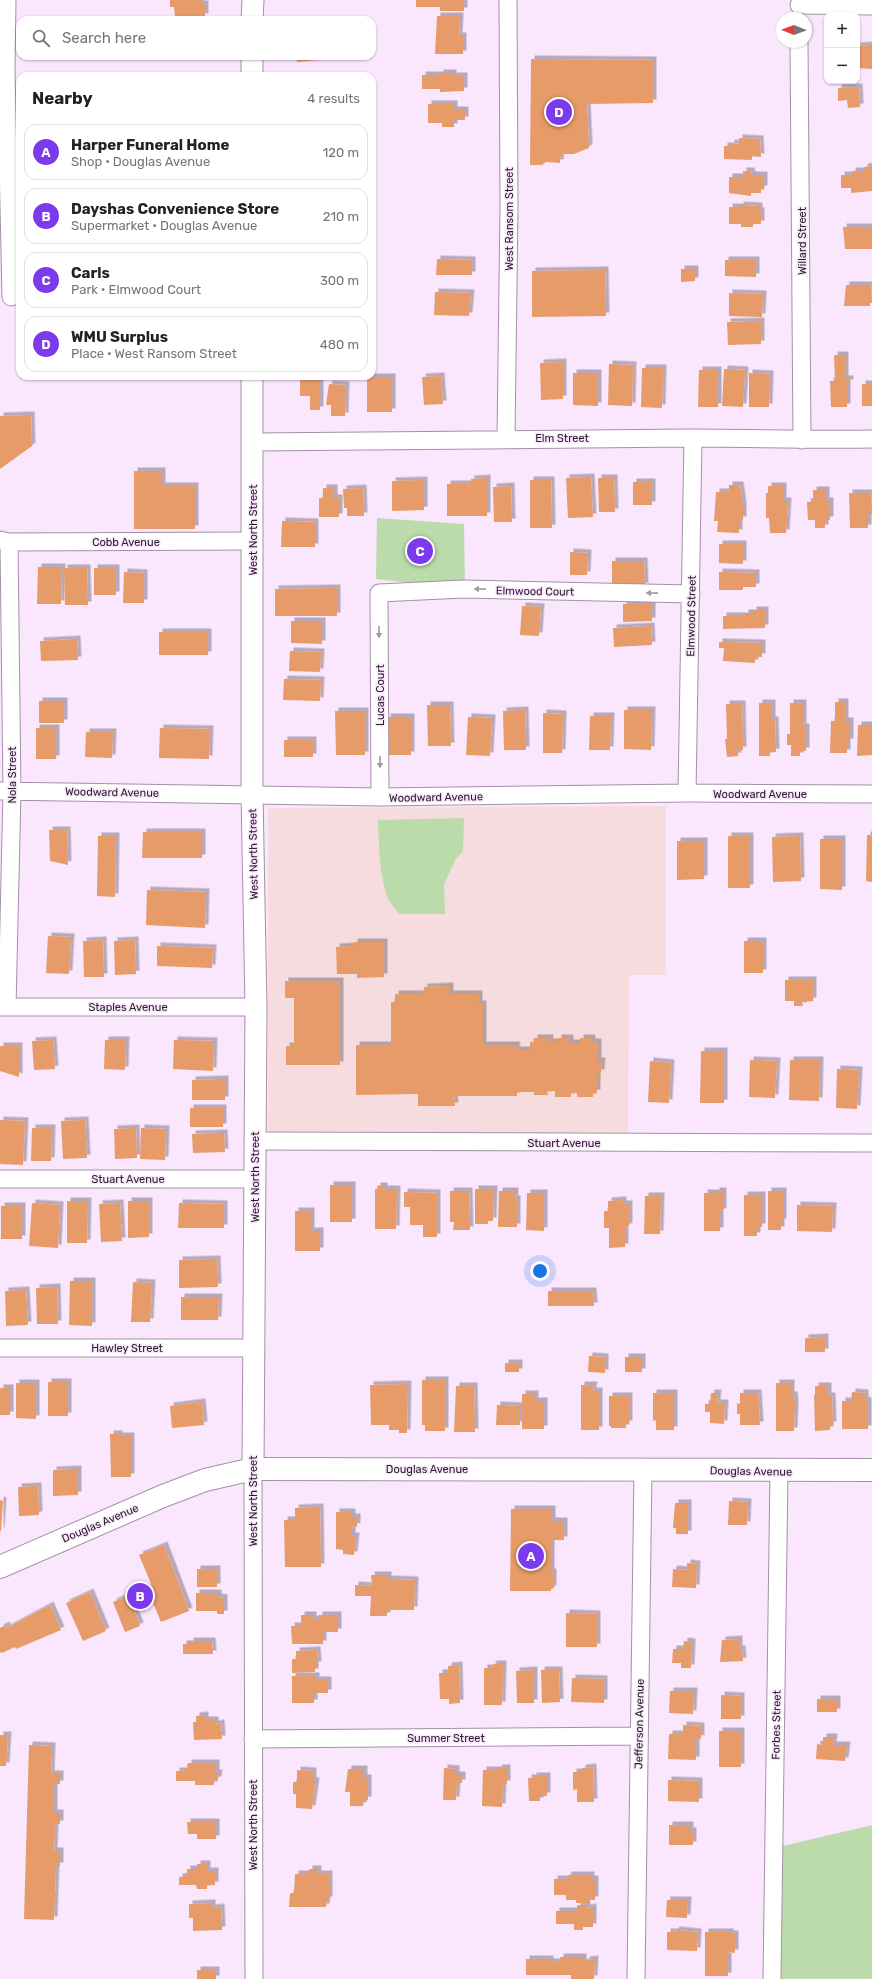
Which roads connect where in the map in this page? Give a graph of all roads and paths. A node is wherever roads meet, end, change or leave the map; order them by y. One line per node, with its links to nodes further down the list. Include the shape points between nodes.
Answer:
1 (7, 0): 9 (street)
2 (252, 0): 6 (street)
3 (508, 0): 15 (street, West Ransom Street)
4 (872, 6): 5 (street)
5 (799, 8)
6 (252, 16)
7 (799, 48): 16 (street, Willard Street)
8 (252, 60): 10 (street)
9 (3, 70): 11 (street)
10 (252, 72)
11 (10, 297)
12 (252, 380): 17 (street, West North Street)
13 (693, 438): 15 (street, Elm Street); 16 (street, Elm Street); 21 (street, Elmwood Street)
14 (872, 438): 16 (street, Elm Street)
15 (506, 439): 17 (street, Elm Street)
16 (802, 440)
17 (252, 442): 19 (street, West North Street)
18 (5, 541): 19 (street, Cobb Avenue); 22 (street, Nola Street)
19 (253, 541): 24 (street, West North Street)
20 (379, 593): 21 (street, Elmwood Court, one-way to 20, via 465,589); 26 (street, Lucas Court, one-way to 26)
21 (691, 594): 23 (street, Elmwood Street)
22 (6, 791): 24 (street, Woodward Avenue); 27 (street, Nola Street)
23 (687, 793): 25 (street, Woodward Avenue); 26 (street, Woodward Avenue)
24 (252, 794): 26 (street, Woodward Avenue); 28 (street, West North Street)
25 (872, 794)
26 (380, 797)
27 (4, 1007): 28 (street, Staples Avenue)
28 (256, 1007): 29 (street, West North Street)
29 (255, 1141): 30 (street, Stuart Avenue); 31 (street, West North Street)
30 (872, 1143)
31 (256, 1179): 32 (street, Stuart Avenue); 34 (street, West North Street)
32 (0, 1180)
33 (0, 1348): 34 (street, Hawley Street)
34 (254, 1348): 35 (street, West North Street)
35 (253, 1469): 36 (main road, Douglas Avenue); 39 (main road, Douglas Avenue, via 205,1480 163,1496); 41 (street, West North Street)
36 (642, 1469): 38 (main road, Douglas Avenue); 40 (street, Jefferson Avenue)
37 (872, 1470): 38 (main road, Douglas Avenue)
38 (779, 1471): 44 (street, Forbes Street)
39 (0, 1567)
40 (638, 1736): 41 (street, Summer Street); 43 (street, Jefferson Avenue)
41 (253, 1739): 42 (street, West North Street)
42 (254, 1979)
43 (636, 1979)
44 (772, 1979)

